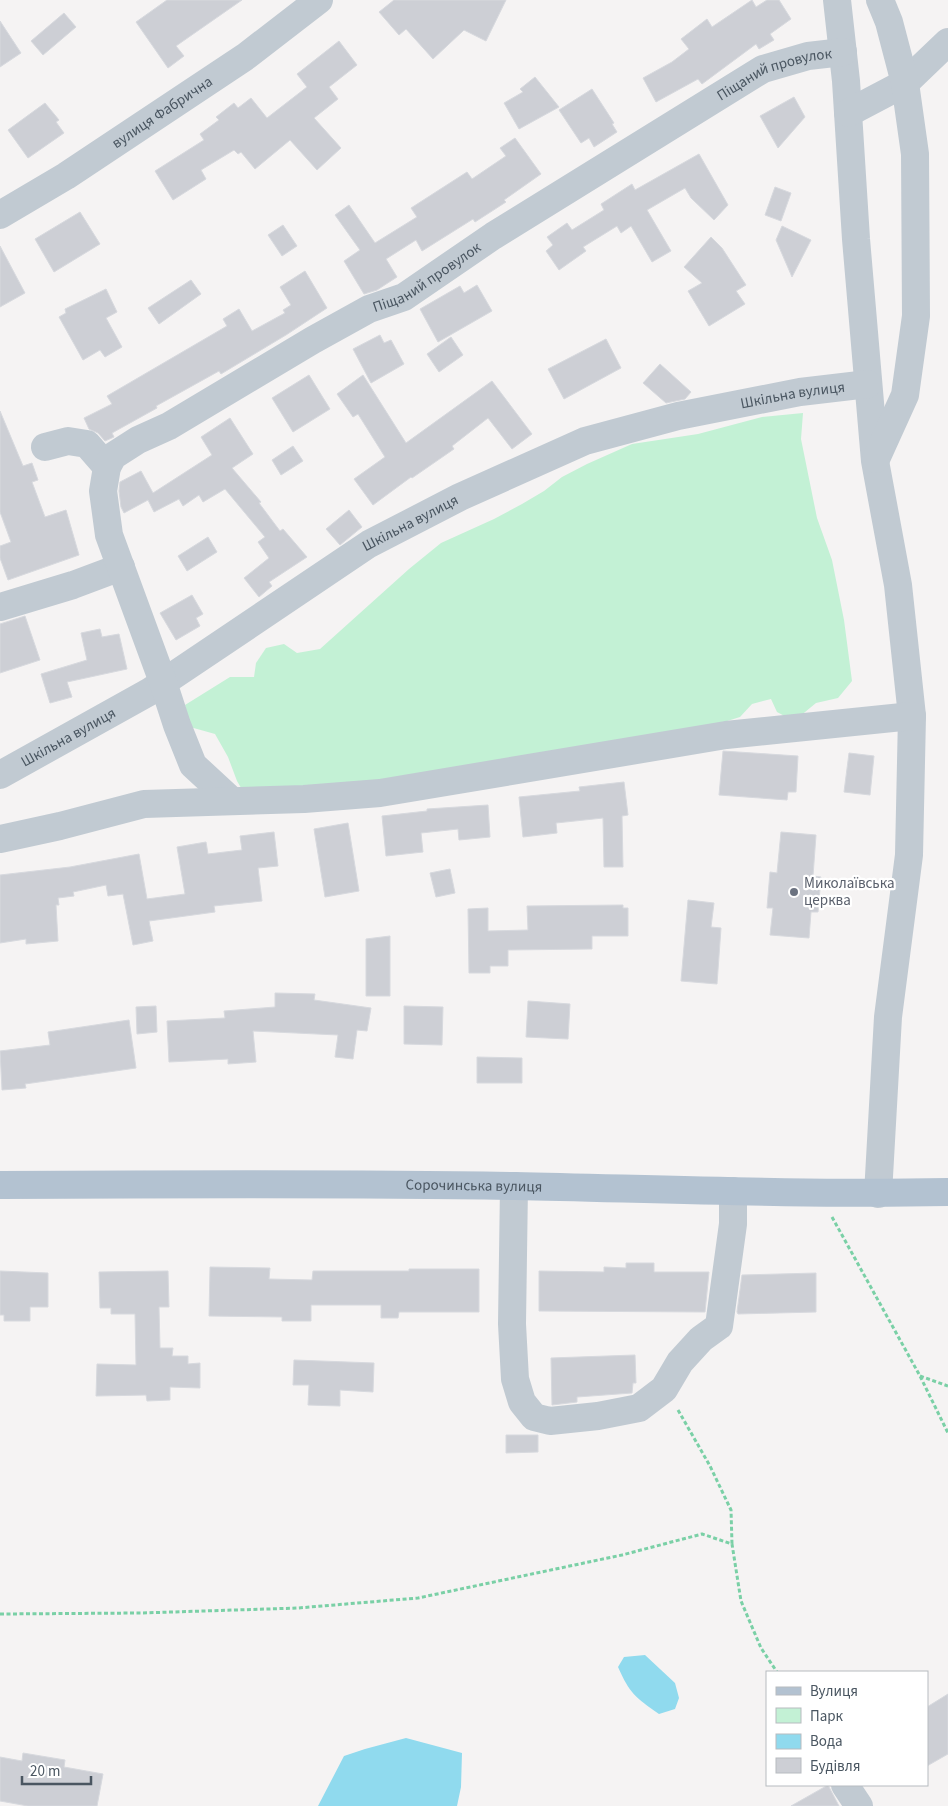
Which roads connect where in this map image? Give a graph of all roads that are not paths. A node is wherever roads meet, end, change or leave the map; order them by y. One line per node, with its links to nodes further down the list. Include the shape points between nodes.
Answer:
1 (319, 0): 8 (street, вулиця Фабрична, via 245,57 66,176)
2 (837, 0): 5 (street)
3 (880, 0): 6 (street)
4 (948, 42): 6 (street)
5 (843, 52): 7 (street); 12 (street, Піщаний провулок, via 808,56 763,69 493,236 404,297 369,309 169,426 138,440 113,456)
6 (905, 83): 7 (street); 11 (street, via 915,154 916,316 905,395)
7 (848, 113): 9 (street)
8 (0, 215)
9 (868, 384): 11 (street); 15 (street, Шкільна вулиця, via 800,392 678,416 584,441 460,497 368,544)
10 (45, 447): 12 (street, via 68,441 87,444)
11 (875, 461): 16 (street, via 898,585)
12 (107, 467): 13 (street, via 103,491 109,534)
13 (122, 567): 14 (street); 15 (street)
14 (0, 607)
15 (163, 682): 17 (street, Шкільна вулиця); 18 (street, via 193,765)
16 (912, 716): 18 (street, via 726,735 380,793); 24 (street, via 909,856 888,1017)
17 (0, 775)
18 (232, 801): 19 (street, via 144,804)
19 (0, 839)
20 (0, 1185): 21 (main road, Сорочинська вулиця)
21 (514, 1186): 22 (main road, Сорочинська вулиця); 22 (street, via 512,1324 515,1379 522,1402 534,1417 550,1421 639,1408 664,1389 680,1362 701,1339 719,1326 733,1224)
22 (733, 1192): 24 (main road, Сорочинська вулиця)
23 (948, 1192): 24 (main road, Сорочинська вулиця)
24 (878, 1194)
25 (846, 1786): 26 (street)
26 (859, 1806)

